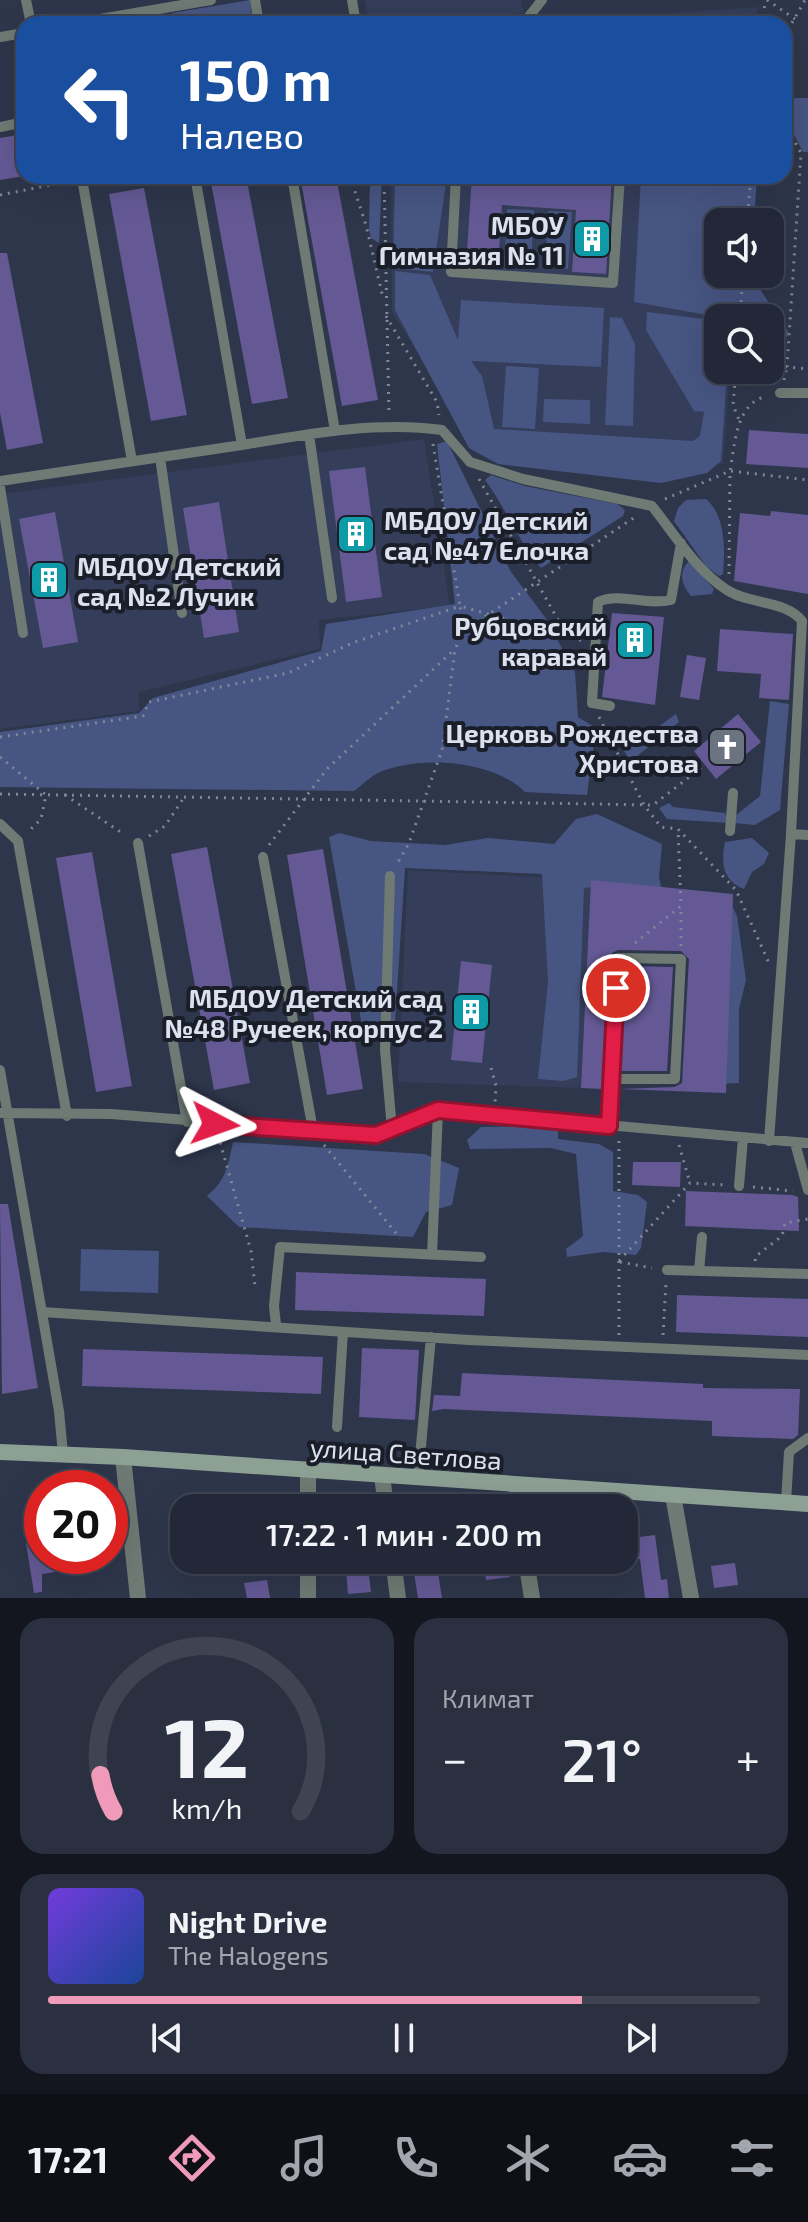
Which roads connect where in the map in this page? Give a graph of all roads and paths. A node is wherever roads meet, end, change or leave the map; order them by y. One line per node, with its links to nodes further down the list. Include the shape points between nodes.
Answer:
1 (211, 0): 5 (lane)
2 (542, 0): 7 (lane)
3 (766, 0): 8 (path)
4 (805, 0): 10 (path)
5 (159, 4): 6 (lane)
6 (111, 16)
7 (529, 16)
8 (790, 16)
9 (792, 17): 10 (path)
10 (795, 19): 11 (path)
11 (792, 24)
12 (792, 137): 13 (path)
13 (801, 153): 14 (path); 28 (path, via 787,367)
14 (808, 154)
15 (56, 184): 24 (path)
16 (83, 184): 39 (lane)
17 (196, 184): 37 (lane)
18 (293, 184): 35 (lane)
19 (353, 184): 26 (path)
20 (384, 184): 26 (path)
21 (456, 184): 22 (lane, via 451,272 613,283)
22 (619, 184)
23 (750, 184): 25 (path)
24 (0, 195)
25 (748, 208)
26 (385, 306): 27 (path)
27 (385, 314): 33 (path); 34 (path, via 437,402)
28 (808, 369)
29 (735, 384): 32 (path, via 733,405)
30 (780, 393): 31 (lane)
31 (808, 393)
32 (739, 420)
33 (389, 427): 34 (lane); 35 (lane)
34 (436, 430): 40 (lane); 46 (path)
35 (335, 431): 36 (lane)
36 (309, 434): 37 (lane); 45 (lane)
37 (242, 445): 38 (lane)
38 (160, 457): 39 (lane); 47 (lane)
39 (132, 461): 42 (lane)
40 (470, 462): 43 (lane, via 523,479 652,506); 49 (path)
41 (808, 480): 44 (path, via 730,471)
42 (0, 484): 48 (lane)
43 (681, 543): 44 (lane, via 708,577); 50 (lane, via 671,600 598,602)
44 (732, 593): 68 (lane, via 795,612 802,621)
45 (332, 598)
46 (460, 606): 49 (path); 51 (path, via 465,630); 54 (path, via 352,643 288,673 149,702 143,716)
47 (182, 613)
48 (23, 633)
49 (567, 636): 50 (path)
50 (595, 644): 52 (lane)
51 (455, 649): 62 (path, via 327,769); 63 (path, via 442,750)
52 (592, 703): 53 (lane); 64 (path)
53 (610, 706)
54 (0, 737)
55 (0, 757): 59 (path)
56 (705, 765): 64 (path, via 654,804)
57 (733, 793): 67 (lane)
58 (0, 794): 59 (path)
59 (46, 795): 60 (path); 70 (path, via 41,819)
60 (65, 795): 61 (path); 71 (path)
61 (184, 797): 62 (path); 71 (path, via 165,826)
62 (305, 799): 63 (path); 72 (path)
63 (424, 801): 64 (path); 73 (path)
64 (644, 805): 66 (path, via 661,827)
65 (0, 824): 70 (lane)
66 (678, 829): 74 (path); 77 (path, via 736,890 762,953)
67 (730, 831)
68 (791, 834): 69 (lane); 77 (lane)
69 (808, 835)
70 (18, 841): 84 (lane)
71 (138, 843): 85 (lane)
72 (263, 857): 89 (lane)
73 (390, 876): 88 (lane, via 385,1050)
74 (681, 906): 75 (path); 76 (path)
75 (618, 958): 76 (lane); 80 (lane)
76 (681, 959): 80 (lane, via 675,1079)
77 (780, 981): 92 (lane)
78 (491, 1068): 83 (path, via 496,1086)
79 (0, 1070): 82 (lane)
80 (611, 1079): 87 (lane)
81 (438, 1110): 83 (lane); 88 (lane); 102 (lane)
82 (4, 1113): 84 (lane); 110 (lane)
83 (493, 1115): 87 (lane)
84 (67, 1116): 85 (lane, via 111,1114)
85 (187, 1122): 86 (lane)
86 (215, 1124): 89 (lane); 109 (path, via 251,1251)
87 (614, 1126): 90 (lane); 104 (path)
88 (392, 1129): 89 (lane, via 376,1135)
89 (313, 1130): 101 (path)
90 (675, 1132): 91 (lane); 95 (path)
91 (743, 1138): 92 (lane); 96 (lane)
92 (769, 1141): 93 (lane)
93 (795, 1143): 94 (lane); 97 (lane)
94 (808, 1143)
95 (690, 1183): 96 (path); 104 (path)
96 (739, 1186): 98 (path)
97 (808, 1190)
98 (795, 1191)
99 (808, 1219): 107 (path, via 785,1223 782,1236 756,1256)
100 (702, 1237): 106 (lane)
101 (412, 1254): 102 (lane); 111 (lane, via 280,1247)
102 (432, 1255): 103 (lane)
103 (481, 1257)
104 (619, 1261): 105 (path); 114 (path)
105 (667, 1270): 106 (lane); 115 (path)
106 (699, 1271): 107 (lane)
107 (755, 1272): 108 (lane)
108 (808, 1274)
109 (255, 1286)
110 (42, 1312): 111 (lane); 120 (lane)
111 (276, 1325): 112 (lane)
112 (343, 1332): 113 (lane); 117 (lane)
113 (431, 1337): 114 (lane); 124 (lane)
114 (619, 1347): 115 (lane)
115 (662, 1347): 116 (lane)
116 (808, 1355)
117 (337, 1427)
118 (808, 1438): 130 (lane, via 789,1452)
119 (0, 1452): 120 (main road, улица Светлова)
120 (63, 1454): 121 (main road, улица Светлова)
121 (123, 1457): 122 (main road, улица Светлова); 135 (street)
122 (308, 1470): 123 (main road, улица Светлова); 126 (street)
123 (382, 1475): 124 (main road, улица Светлова); 127 (street)
124 (418, 1478): 125 (main road, улица Светлова)
125 (516, 1485): 128 (street); 129 (main road, улица Светлова)
126 (308, 1494)
127 (384, 1494)
128 (517, 1494)
129 (673, 1495): 130 (main road, улица Светлова); 139 (street)
130 (786, 1502): 131 (main road, улица Светлова)
131 (808, 1504)
132 (308, 1574): 136 (street)
133 (395, 1574): 137 (street)
134 (528, 1574): 138 (street)
135 (138, 1598)
136 (308, 1598)
137 (398, 1598)
138 (532, 1598)
139 (691, 1598)

